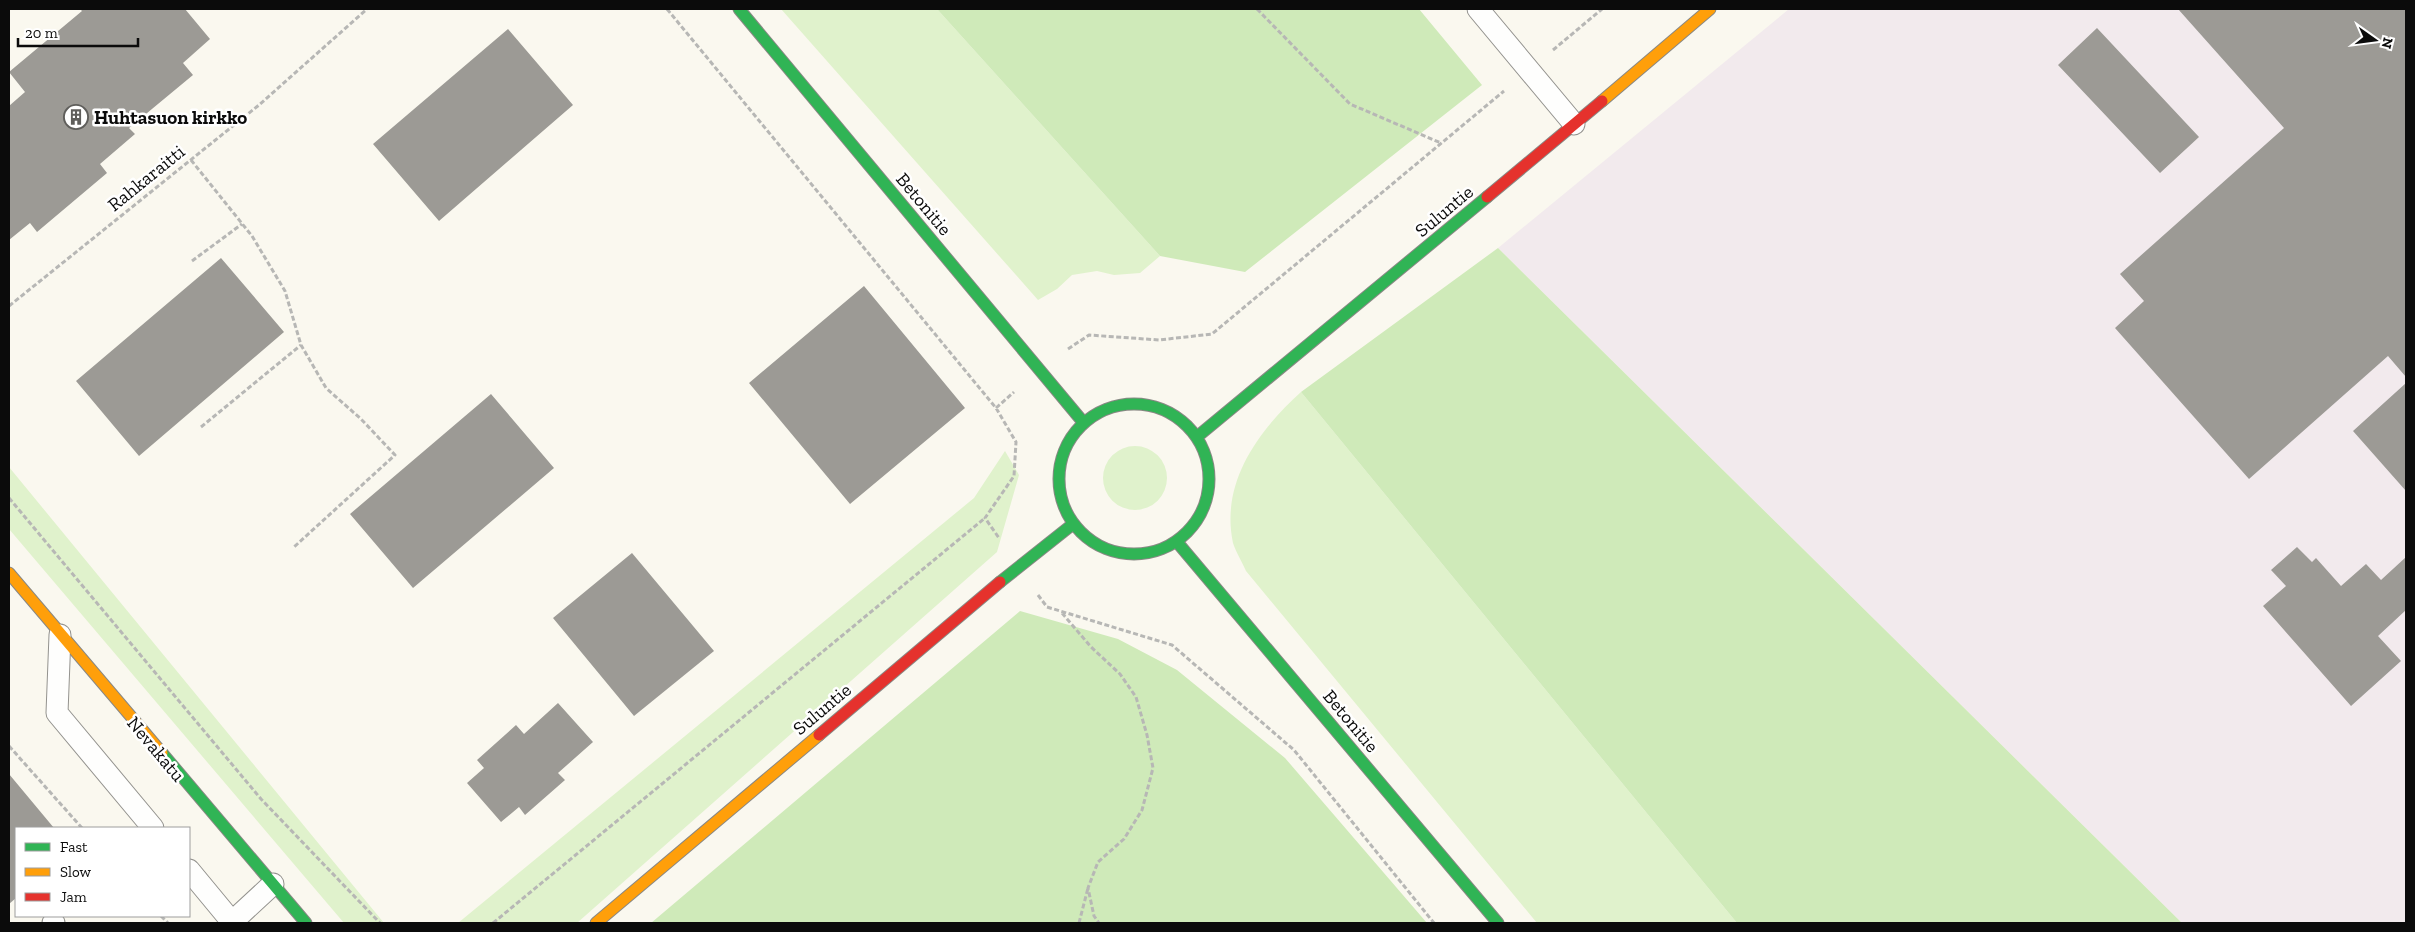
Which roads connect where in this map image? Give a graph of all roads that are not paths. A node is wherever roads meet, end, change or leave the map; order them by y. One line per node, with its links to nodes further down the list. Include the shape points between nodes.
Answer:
1 (739, 9): 5 (street, Betonitie)
2 (1478, 9): 4 (lane)
3 (1710, 9): 4 (street, Suluntie)
4 (1574, 124): 6 (street, Suluntie)
5 (1083, 422): 6 (street, via 1122,403 1165,408); 7 (street, via 1062,452 1058,490)
6 (1198, 436): 8 (street, via 1210,474 1203,512)
7 (1073, 524): 8 (street, via 1103,548 1141,555); 16 (street, Suluntie)
8 (1177, 542): 17 (street, Betonitie)
9 (9, 573): 10 (street, Nevakatu)
10 (60, 635): 11 (lane, via 57,713); 13 (street, Nevakatu)
11 (152, 827)
12 (190, 871): 14 (lane)
13 (273, 884): 14 (lane); 15 (street, Nevakatu)
14 (233, 923)
15 (306, 923)
16 (596, 923)
17 (1498, 923)

